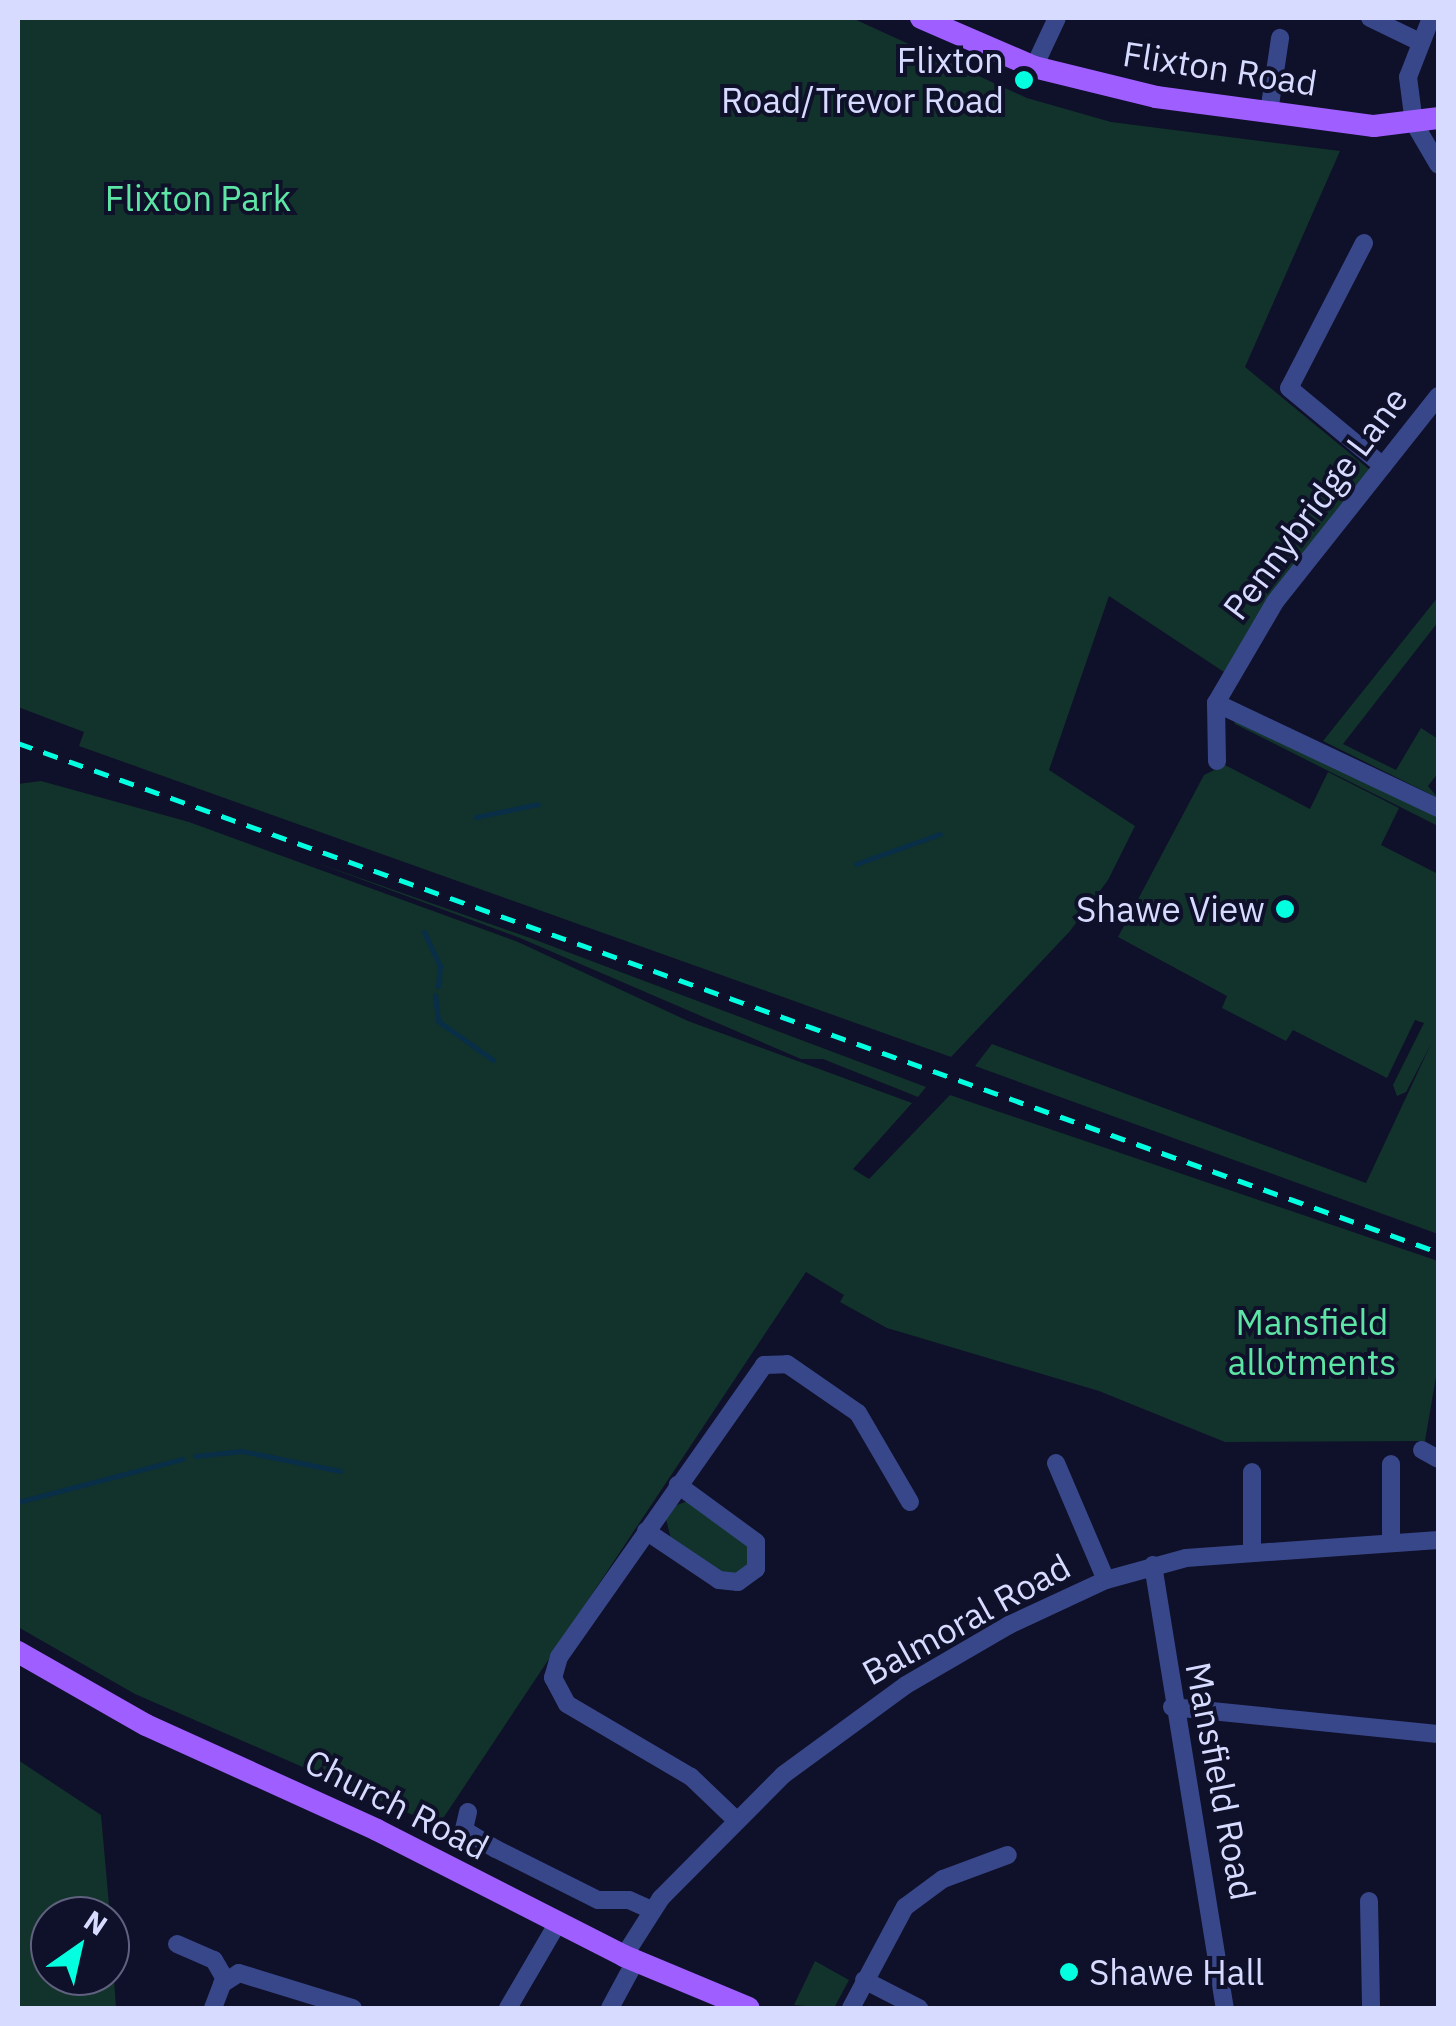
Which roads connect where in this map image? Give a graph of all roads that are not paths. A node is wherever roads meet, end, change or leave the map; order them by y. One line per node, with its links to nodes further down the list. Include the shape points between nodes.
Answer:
1 (921, 18): 7 (main road, Flixton Road)
2 (1057, 18): 7 (street)
3 (1370, 18): 6 (street)
4 (1432, 18): 6 (street)
5 (1280, 38): 8 (street)
6 (1420, 42): 10 (street, via 1408,77)
7 (1034, 66): 8 (main road, Flixton Road, via 1156,97)
8 (1269, 112): 10 (main road, Flixton Road, via 1374,126)
9 (1438, 118): 10 (main road, Flixton Road)
10 (1414, 123): 11 (street)
11 (1438, 164)
12 (1364, 243): 14 (street, via 1289,388)
13 (1438, 396): 14 (street, Pennybridge Lane)
14 (1383, 466): 15 (street, Pennybridge Lane, via 1263,619)
15 (1216, 703): 16 (street); 17 (street)
16 (1217, 760)
17 (1438, 808)
18 (1056, 1463): 28 (street)
19 (1391, 1464): 24 (street)
20 (1252, 1472): 26 (street)
21 (678, 1484): 22 (street, via 758,1370 779,1362 863,1418); 23 (street); 23 (street, via 756,1542 756,1570 738,1582 719,1580)
22 (910, 1502)
23 (646, 1532): 33 (street, via 559,1657 556,1687 574,1709 691,1777)
24 (1390, 1540): 25 (street, Balmoral Road); 26 (street, Balmoral Road)
25 (1438, 1540)
26 (1252, 1548): 27 (street, Balmoral Road)
27 (1153, 1565): 28 (street, Balmoral Road); 30 (street, Mansfield Road)
28 (1106, 1580): 33 (street, Balmoral Road, via 906,1685 823,1743)
29 (18, 1652): 37 (main road, Church Road, via 146,1725 377,1830)
30 (1172, 1708): 31 (street); 49 (street, Mansfield Road, via 1208,1874)
31 (1438, 1734)
32 (468, 1812): 36 (street, Church Road, via 464,1830 496,1849 598,1900 628,1900)
33 (735, 1818): 36 (street, Balmoral Road)
34 (1008, 1855): 40 (street, via 943,1879 905,1907)
35 (1370, 1902): 50 (street)
36 (651, 1910): 39 (street, Balmoral Road)
37 (557, 1924): 39 (main road, Church Road); 44 (street)
38 (177, 1944): 41 (street, via 214,1960)
39 (630, 1958): 45 (street, Balmoral Road); 46 (main road, Church Road)
40 (864, 1980): 47 (street); 48 (street)
41 (226, 1981): 42 (street); 43 (street, via 252,1974)
42 (212, 2008)
43 (354, 2008)
44 (508, 2008)
45 (610, 2008)
46 (750, 2008)
47 (851, 2008)
48 (919, 2008)
49 (1225, 2008)
50 (1371, 2008)

